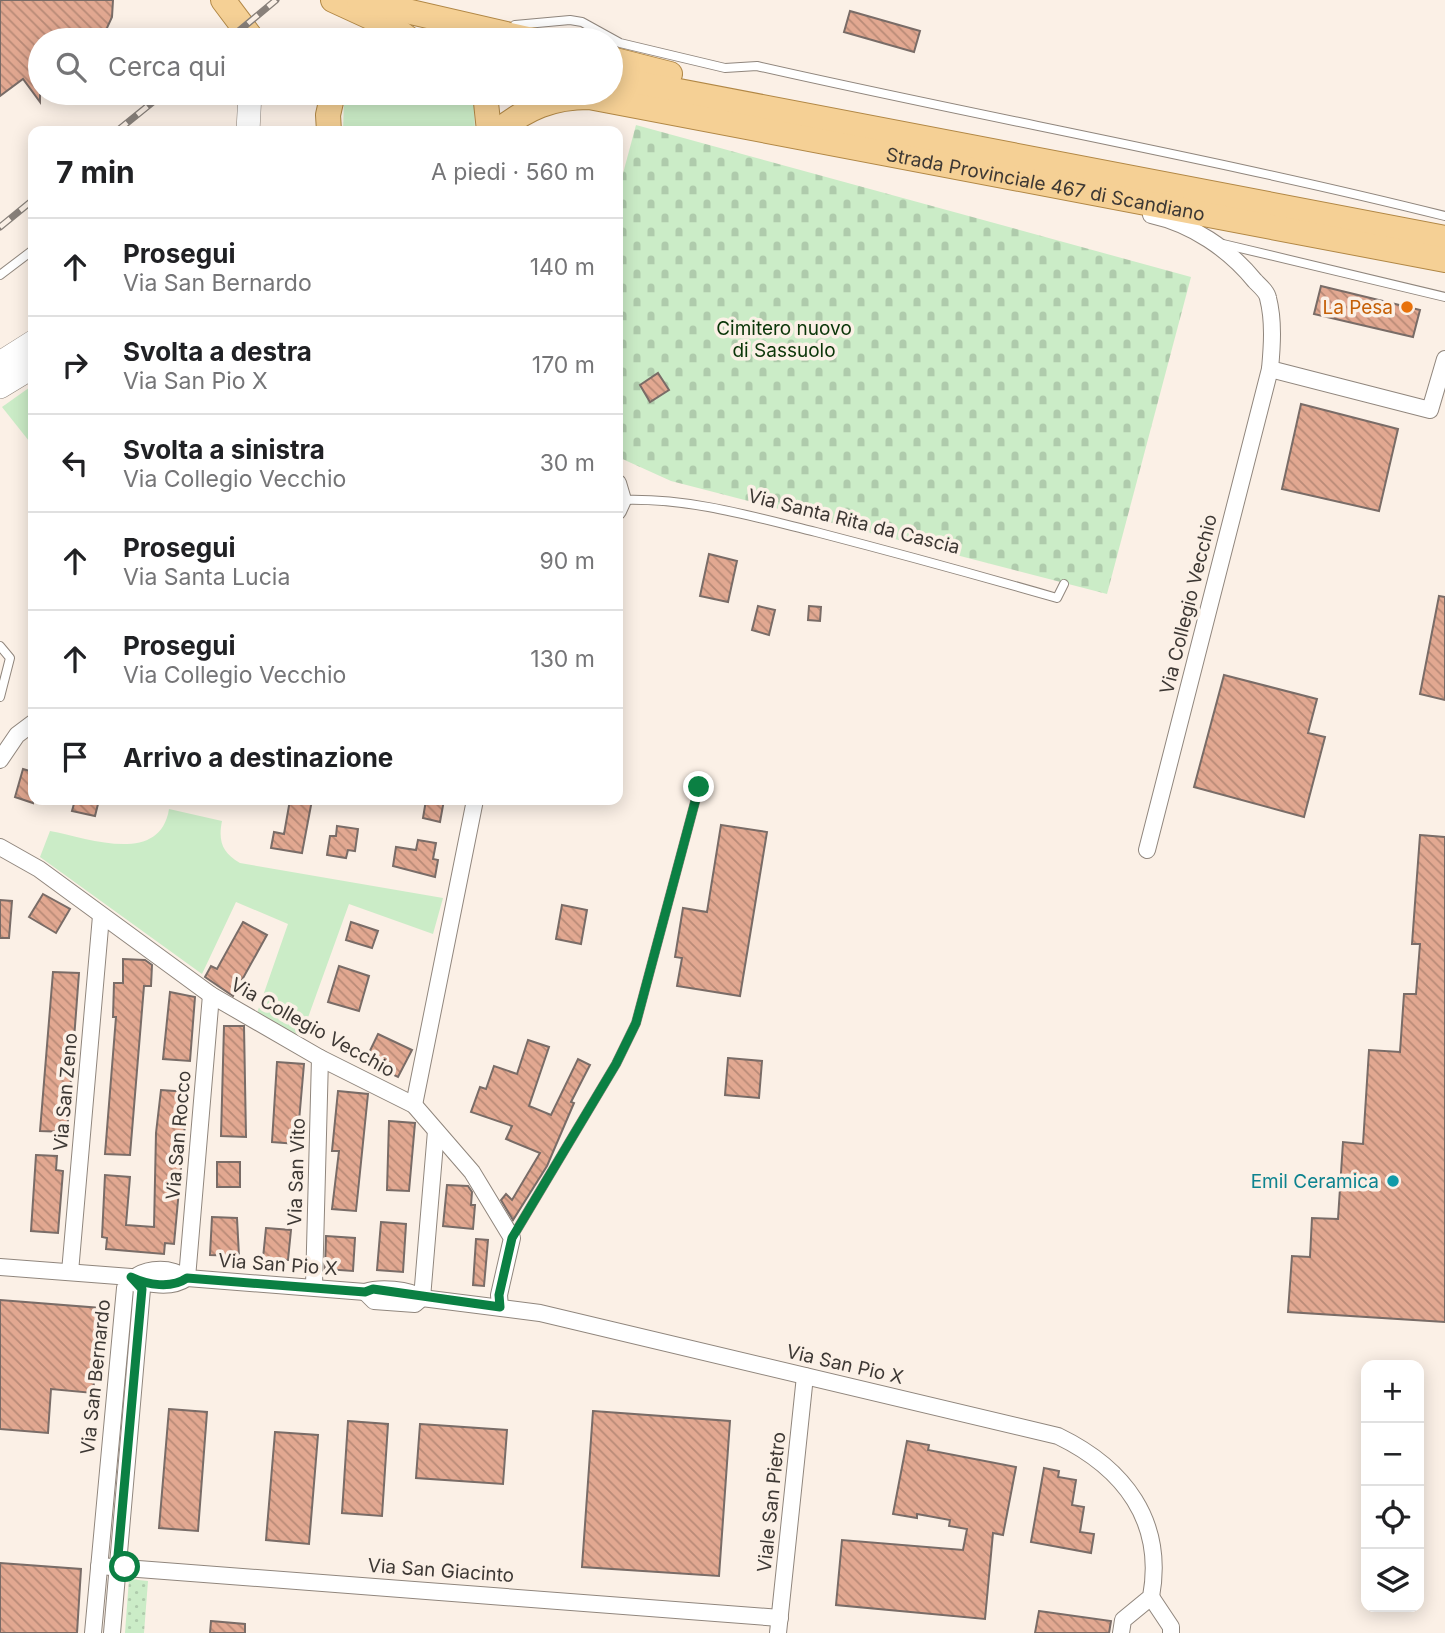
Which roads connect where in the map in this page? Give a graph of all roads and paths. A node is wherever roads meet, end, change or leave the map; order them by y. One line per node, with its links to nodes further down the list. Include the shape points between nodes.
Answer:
1 (223, 0): 5 (main road)
2 (332, 0): 6 (main road)
3 (359, 0): 4 (main road)
4 (438, 18): 7 (main road); 8 (lane, via 449,12 520,26 570,20)
5 (241, 28)
6 (394, 28)
7 (481, 28)
8 (593, 28)
9 (623, 44): 22 (lane, via 725,68 757,66 951,110 1287,176)
10 (623, 62): 14 (main road, via 707,84)
11 (623, 84): 13 (main road)
12 (623, 97): 13 (main road)
13 (652, 97): 14 (main road, Strada Provinciale 467 di Scandiano); 21 (main road, Strada Provinciale 467 di Scandiano)
14 (721, 99): 23 (main road, Strada Provinciale 467 di Scandiano)
15 (249, 105): 18 (main road)
16 (487, 105): 19 (main road)
17 (543, 105): 20 (main road)
18 (248, 126)
19 (490, 126)
20 (504, 126)
21 (1010, 176): 24 (street, Via Collegio Vecchio, via 1029,193 1165,218); 26 (main road, Strada Provinciale 467 di Scandiano)
22 (1445, 216)
23 (1445, 238)
24 (1213, 242): 28 (lane); 32 (street, Via Collegio Vecchio, via 1237,259 1268,296)
25 (28, 258): 27 (lane)
26 (1445, 260)
27 (0, 275)
28 (1445, 297)
29 (28, 345): 31 (main road)
30 (1445, 359): 32 (street, via 1430,411)
31 (0, 363)
32 (1270, 369): 44 (street, Via Collegio Vecchio)
33 (28, 370): 34 (main road)
34 (0, 387)
35 (623, 505): 36 (lane, Via Santa Rita da Cascia, via 671,499 719,508 1057,598)
36 (1065, 584)
37 (0, 646): 38 (lane, via 10,658)
38 (0, 697)
39 (28, 727): 40 (street)
40 (0, 760)
41 (699, 787): 50 (lane, via 636,1023)
42 (474, 805): 48 (street)
43 (0, 847): 45 (street, Via Collegio Vecchio, via 39,869)
44 (1147, 849)
45 (101, 916): 46 (street, Via Collegio Vecchio); 52 (street, Via San Zeno)
46 (211, 995): 47 (street, Via Collegio Vecchio); 54 (street, Via San Rocco)
47 (320, 1058): 48 (street, Via Collegio Vecchio); 55 (street, Via San Vito)
48 (414, 1105): 49 (street, Via Collegio Vecchio)
49 (436, 1131): 50 (street, Via Collegio Vecchio, via 472,1172); 56 (street)
50 (512, 1238): 57 (street)
51 (0, 1267): 52 (street, Via San Pio X)
52 (70, 1272): 53 (street, Via San Pio X)
53 (131, 1277): 54 (street, Via San Pio X, via 143,1283 177,1285); 59 (street, Via San Bernardo, via 125,1288); 60 (street, Via San Bernardo, via 142,1289)
54 (187, 1278): 55 (street, Via San Pio X)
55 (314, 1286): 56 (street, Via San Pio X, via 365,1292 373,1301 415,1304)
56 (422, 1298): 57 (street, Via San Pio X)
57 (500, 1307): 58 (street, Via San Pio X)
58 (805, 1376): 61 (street, Via San Pio X, via 1058,1436 1089,1451 1114,1471 1136,1500 1150,1535 1155,1575); 62 (street, Viale San Pietro)
59 (99, 1566): 60 (street, Via San Giacinto); 63 (street, Via San Bernardo)
60 (117, 1567): 62 (street, Via San Giacinto); 64 (street, Via San Bernardo)
61 (1151, 1597): 65 (street, via 1123,1620); 66 (street)
62 (779, 1625)
63 (93, 1633)
64 (112, 1633)
65 (1121, 1633)
66 (1171, 1633)

